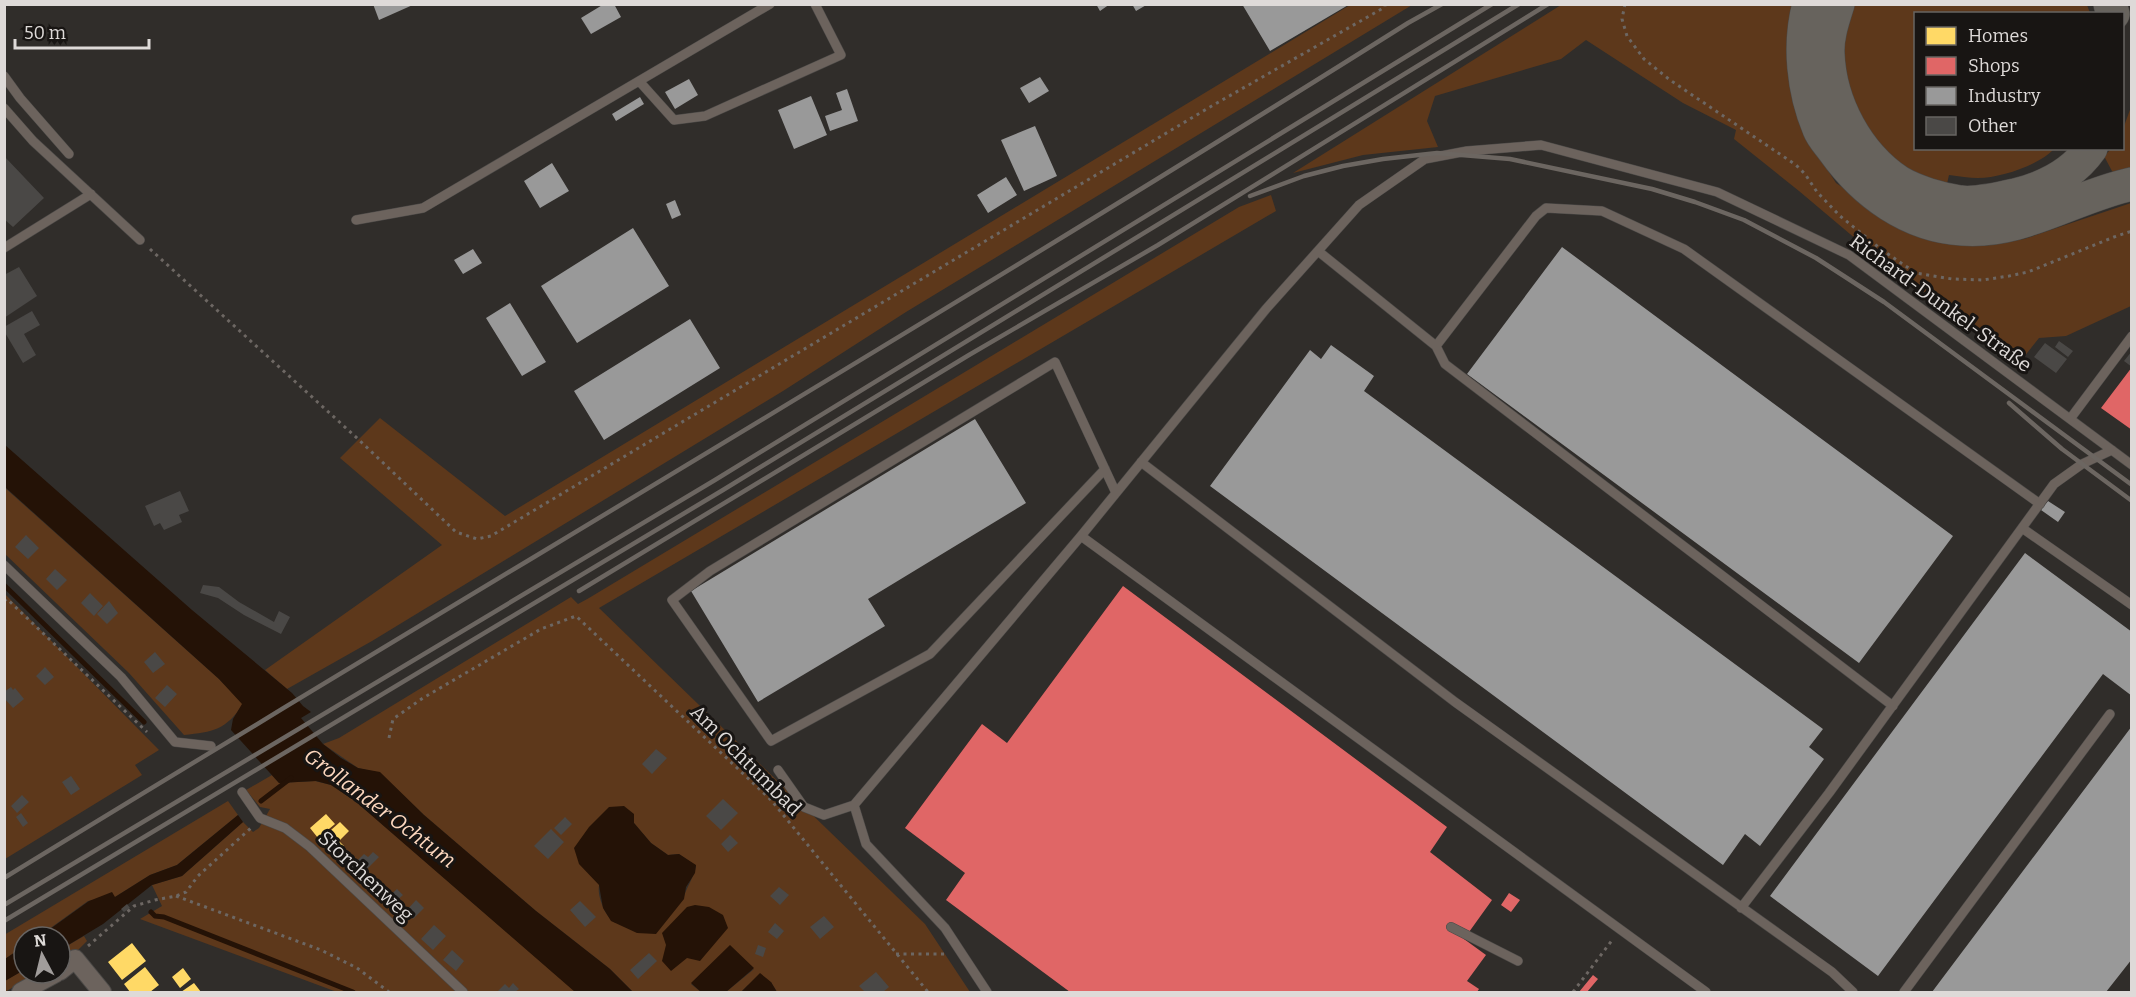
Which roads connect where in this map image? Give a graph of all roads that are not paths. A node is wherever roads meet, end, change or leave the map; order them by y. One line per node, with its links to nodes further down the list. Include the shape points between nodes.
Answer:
1 (770, 4): 6 (lane)
2 (815, 4): 6 (lane, via 841,55 705,116 674,120)
3 (1809, 4): 10 (highway, via 1803,26 1803,56 1808,93 1820,130 1863,186 1894,208 1923,222 1962,229 2000,226)
4 (1838, 4): 8 (highway, via 1828,53 1843,118 1858,142 1900,182 1962,202 1996,200 2034,191 2062,176)
5 (4, 76): 9 (lane)
6 (639, 81): 12 (lane, via 423,208)
7 (4, 108): 11 (lane, via 33,141)
8 (2089, 150)
9 (69, 154)
10 (2132, 184)
11 (91, 194): 13 (lane); 14 (lane)
12 (356, 220)
13 (140, 240)
14 (4, 248)
15 (1318, 251): 17 (lane); 18 (lane, Richard-Dunkel-Straße, via 1359,205 1425,159 1541,145 1717,192 1849,255); 20 (lane, Richard-Dunkel-Straße)
16 (2132, 336): 18 (lane)
17 (1436, 346): 24 (lane, via 1536,216 1546,208 1602,211 1684,249); 29 (lane, via 1445,364)
18 (2070, 419): 19 (lane, Richard-Dunkel-Straße)
19 (2112, 450): 21 (lane, Richard-Dunkel-Straße); 24 (lane, via 2082,464 2054,484)
20 (1142, 462): 23 (lane, Richard-Dunkel-Straße); 35 (lane, via 1455,702)
21 (2132, 465)
22 (1105, 469): 22 (lane, via 1055,362 710,571 672,600 771,741 930,654); 23 (lane)
23 (1116, 493): 26 (lane, Richard-Dunkel-Straße)
24 (2040, 504): 25 (lane)
25 (2022, 528): 28 (lane); 29 (lane)
26 (1081, 536): 34 (lane, Richard-Dunkel-Straße); 44 (lane)
27 (4, 565): 31 (lane, via 121,678 175,742)
28 (2132, 605)
29 (1893, 706): 35 (lane)
30 (2110, 714): 46 (lane)
31 (211, 746)
32 (778, 770): 34 (lane, via 804,807 824,815)
33 (242, 792): 42 (lane, Storchenweg, via 261,818 285,828 310,847)
34 (854, 806): 43 (lane, via 866,844 945,928)
35 (1741, 908): 45 (lane, via 1832,972)
36 (1451, 927): 38 (lane)
37 (72, 961): 41 (street, via 75,959)
38 (1518, 961)
39 (35, 985): 40 (street)
40 (21, 993)
41 (102, 993)
42 (463, 993)
43 (987, 993)
44 (1706, 993)
45 (1853, 993)
46 (1904, 993)

